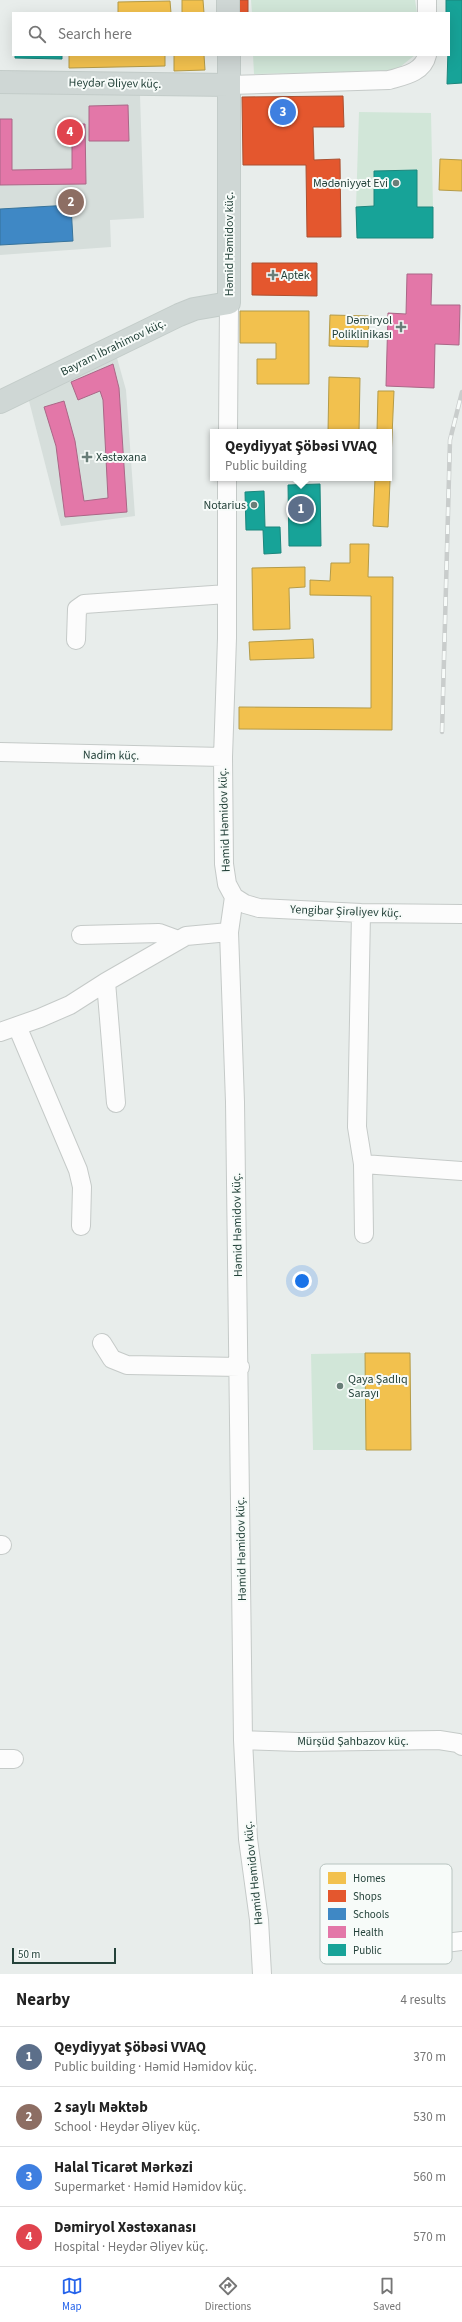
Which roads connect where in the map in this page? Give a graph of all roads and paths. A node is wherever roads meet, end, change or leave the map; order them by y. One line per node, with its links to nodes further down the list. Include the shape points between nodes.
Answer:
1 (228, 0): 3 (main road)
2 (427, 0): 4 (street)
3 (228, 12)
4 (427, 12)
5 (229, 56): 8 (main road, Həmid Həmidov küç.)
6 (427, 56): 8 (street, via 416,70 389,80)
7 (0, 82): 8 (main road, Heydər Əliyev küç.)
8 (229, 84): 9 (main road, Həmid Həmidov küç.)
9 (229, 303): 10 (main road, Bayram İbrahimov küç., via 202,307 179,315); 11 (street, Həmid Həmidov küç.)
10 (0, 402)
11 (228, 429)
12 (228, 481): 13 (street, Həmid Həmidov küç.)
13 (227, 594): 14 (street, via 84,604 78,609); 16 (street, Həmid Həmidov küç.)
14 (76, 640)
15 (0, 752): 16 (street, Nadim küç.)
16 (223, 757): 17 (street, Həmid Həmidov küç., via 224,864 227,884)
17 (234, 897): 18 (street, Yengibar Şirəliyev küç., via 259,908); 20 (street, Həmid Həmidov küç.)
18 (361, 913): 19 (street, Yengibar Şirəliyev küç.); 27 (street, via 357,1127)
19 (462, 914)
20 (229, 932): 22 (street, via 196,934); 32 (street, Həmid Həmidov küç., via 236,1109)
21 (81, 935): 22 (street, via 159,934)
22 (178, 940): 23 (street)
23 (106, 982): 24 (street, via 70,1005); 26 (street)
24 (17, 1026): 25 (street); 29 (street, via 78,1170 82,1187)
25 (0, 1032)
26 (116, 1103)
27 (363, 1164): 28 (street); 30 (street)
28 (462, 1171)
29 (81, 1226)
30 (364, 1234)
31 (102, 1343): 32 (street, via 112,1359 127,1365)
32 (240, 1367): 33 (street, Həmid Həmidov küç.)
33 (243, 1740): 34 (street, Mürşüd Şahbazov küç., via 439,1740); 37 (street, Həmid Həmidov küç., via 248,1839 259,1920)
34 (462, 1746)
35 (462, 1941): 36 (street)
36 (452, 1942)
37 (262, 1974)

